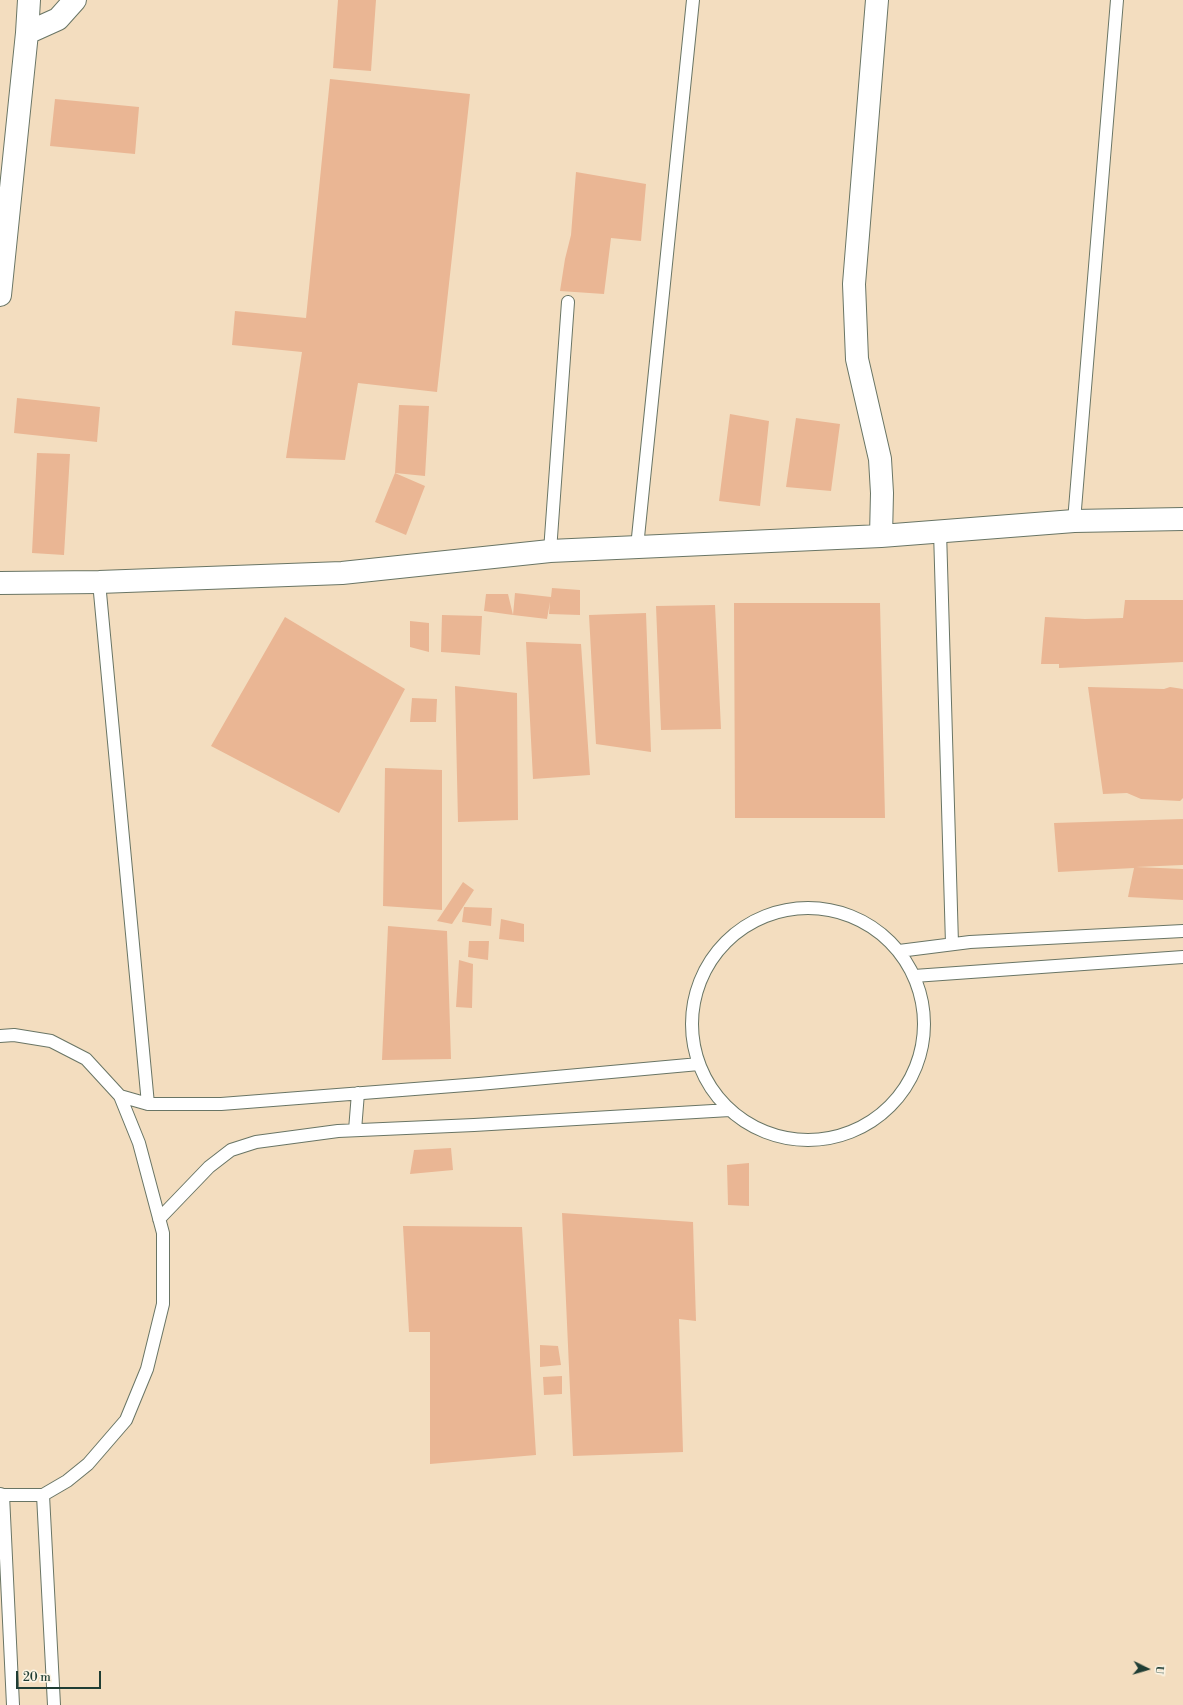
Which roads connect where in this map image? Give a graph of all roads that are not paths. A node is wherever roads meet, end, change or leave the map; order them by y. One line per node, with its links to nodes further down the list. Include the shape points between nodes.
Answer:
1 (29, 0): 6 (street)
2 (75, 0): 6 (street, via 58,19)
3 (693, 0): 13 (lane)
4 (877, 0): 12 (street, via 854,284 857,359 880,459)
5 (1117, 0): 10 (lane)
6 (27, 32): 7 (street)
7 (0, 295)
8 (568, 302): 14 (lane)
9 (1183, 519): 10 (street)
10 (1074, 521): 11 (street)
11 (940, 531): 12 (street); 18 (lane)
12 (881, 536): 13 (street)
13 (637, 547): 14 (street)
14 (550, 551): 15 (street, via 342,573)
15 (99, 582): 16 (street); 26 (lane)
16 (0, 583)
17 (1183, 931): 18 (lane)
18 (952, 944): 19 (lane)
19 (899, 951): 21 (lane); 23 (lane, via 887,938 864,921 838,911 811,907 783,910 756,919 733,935 714,956 700,980 694,1008 693,1036)
20 (1183, 958): 21 (lane)
21 (914, 976): 27 (lane, via 924,1012 923,1040 916,1067 903,1092 884,1113 861,1128 834,1138 806,1141 778,1137 753,1126)
22 (0, 1036): 25 (lane, via 14,1035 51,1041 86,1059)
23 (699, 1064): 24 (lane); 27 (lane, via 712,1089)
24 (358, 1093): 26 (lane, via 221,1104); 28 (lane)
25 (120, 1096): 26 (lane); 29 (lane, via 139,1143)
26 (148, 1104)
27 (730, 1110): 28 (lane)
28 (355, 1130): 29 (lane, via 256,1142 231,1150 209,1167)
29 (159, 1219): 31 (lane, via 163,1233 163,1304 147,1369 126,1420 88,1464 67,1481)
30 (2, 1494): 31 (lane); 32 (lane)
31 (43, 1495): 33 (lane)
32 (13, 1705)
33 (54, 1705)

